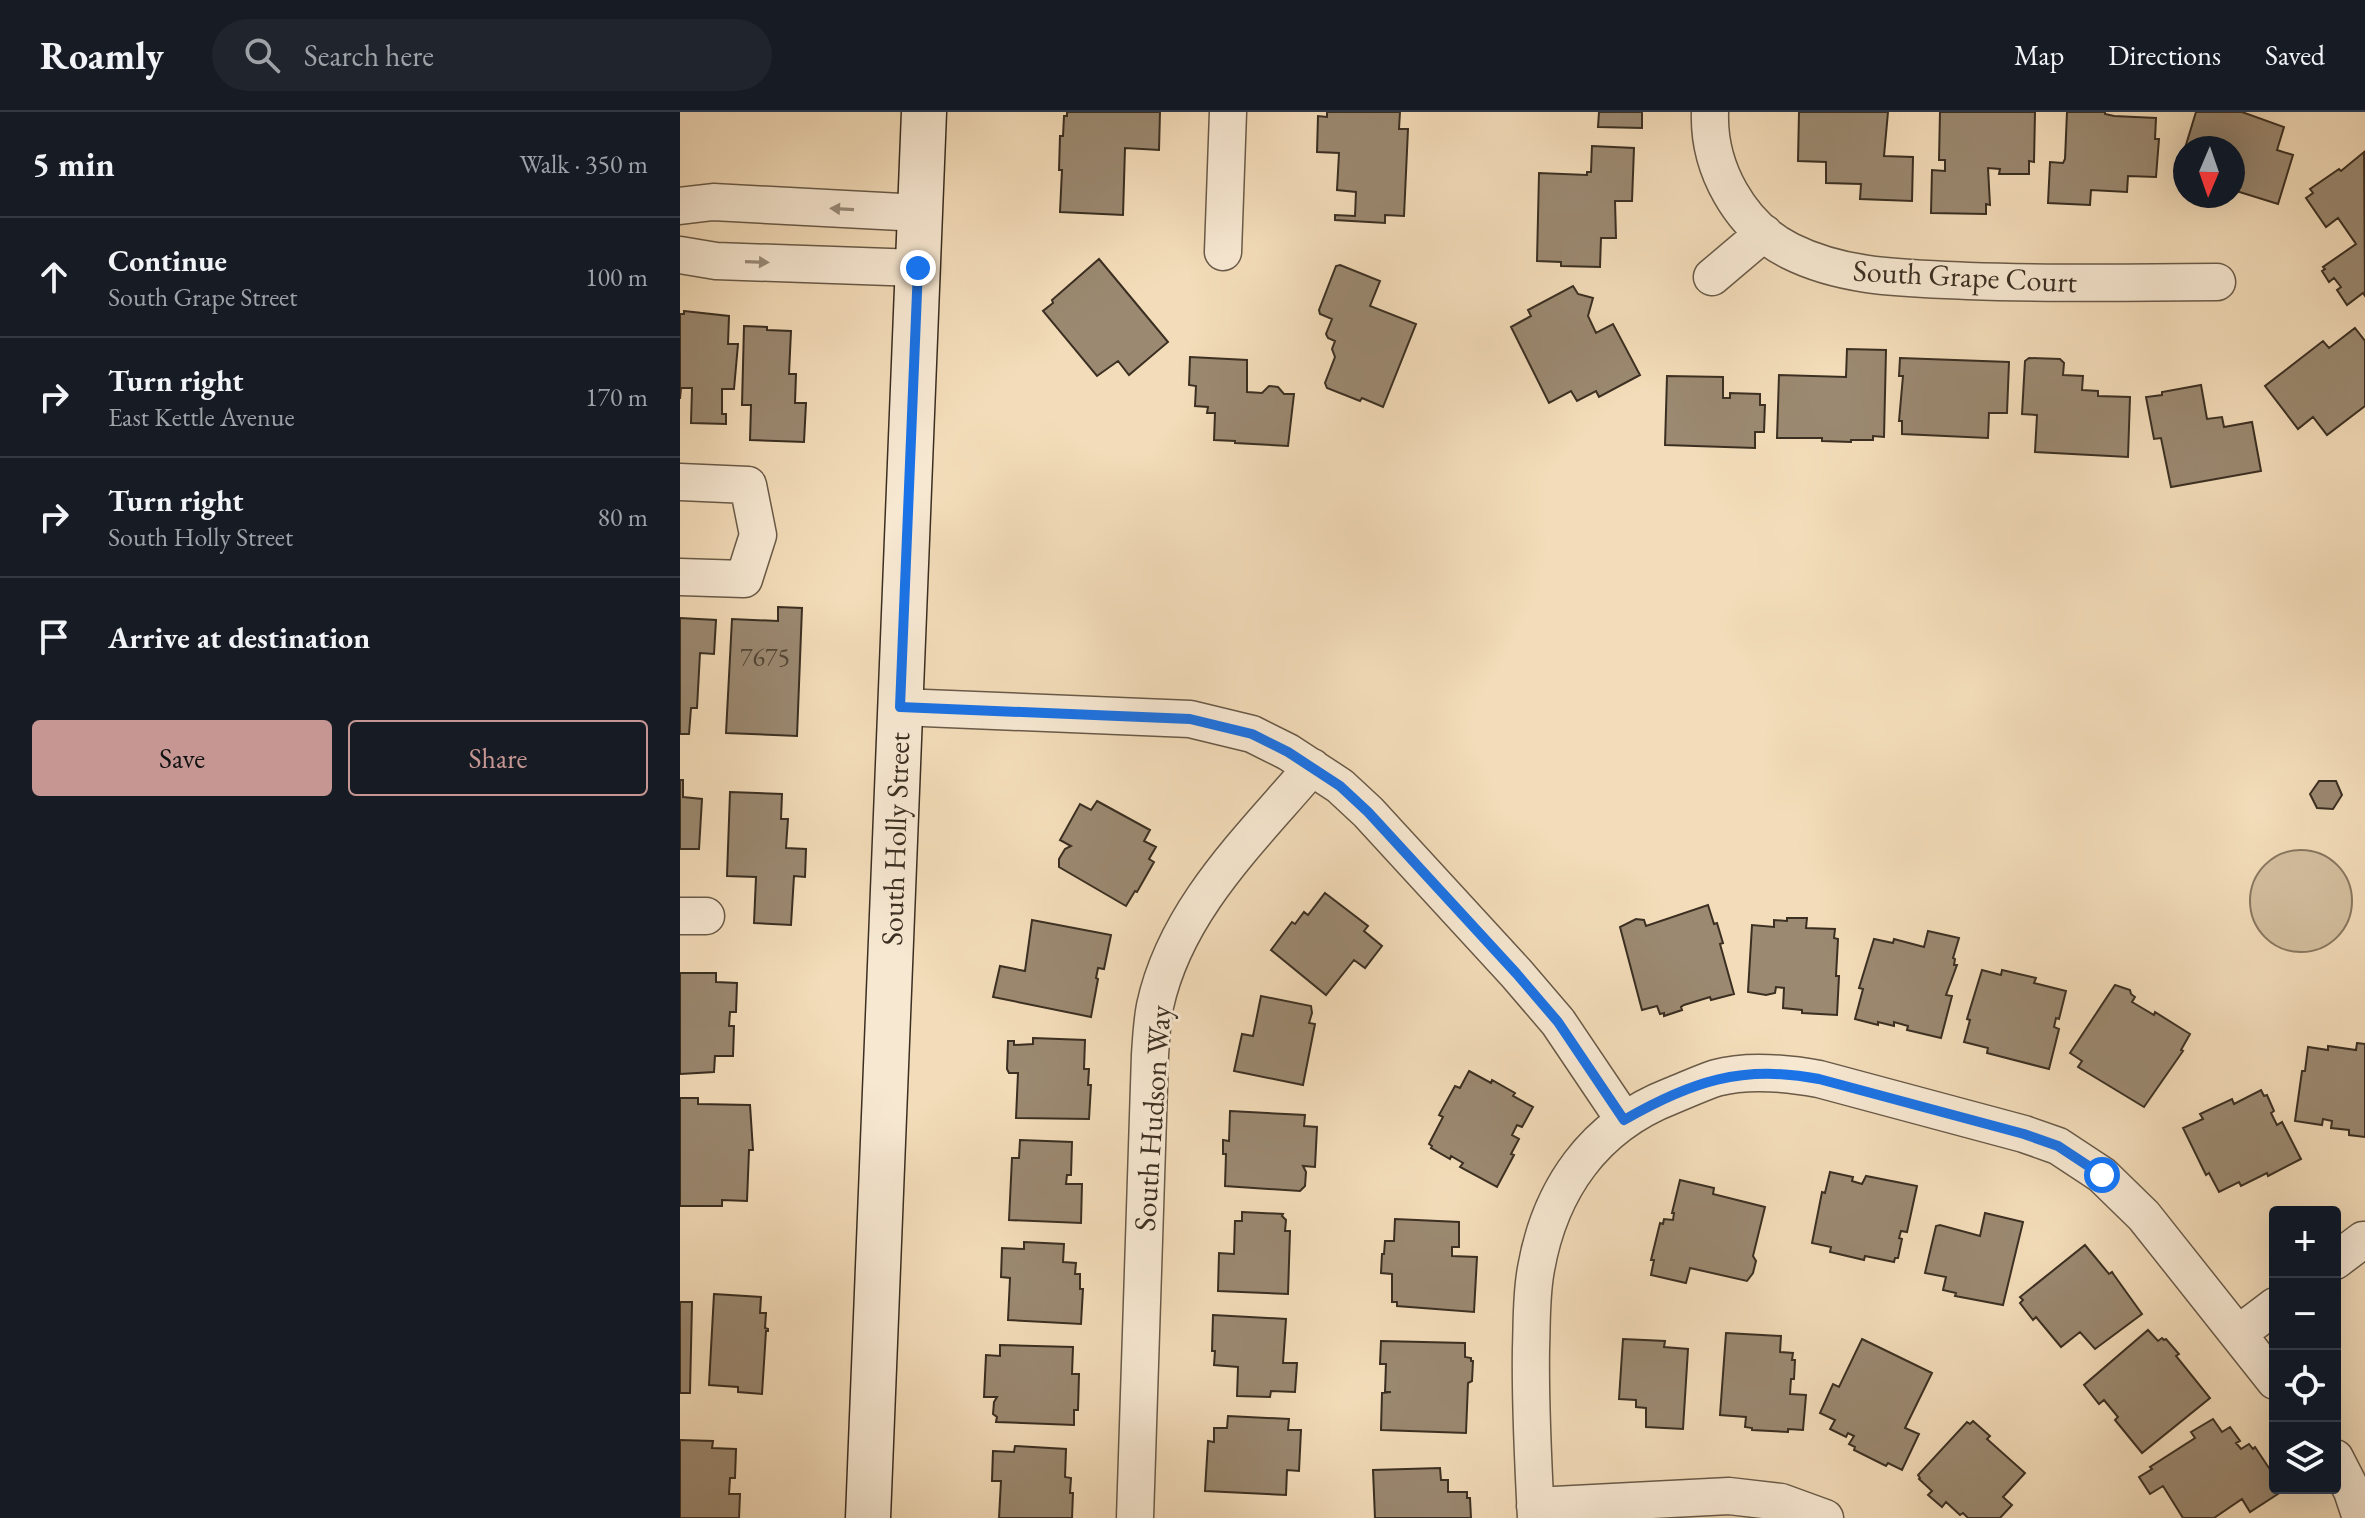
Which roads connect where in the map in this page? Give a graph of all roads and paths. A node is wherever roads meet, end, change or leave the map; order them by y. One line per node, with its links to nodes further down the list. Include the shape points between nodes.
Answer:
1 (924, 112): 5 (main road, South Holly Street)
2 (1228, 112): 7 (street)
3 (1710, 112): 6 (street, South Grape Court, via 1714,156 1727,188)
4 (680, 206): 5 (street, one-way to 4, via 713,202)
5 (920, 213): 9 (main road, South Holly Street)
6 (1764, 233): 10 (street); 11 (street, South Grape Court, via 1790,251 1877,277)
7 (1223, 252)
8 (680, 255): 9 (street, one-way to 9, via 716,261)
9 (918, 268): 14 (main road, South Holly Street)
10 (1712, 277)
11 (2217, 282)
12 (680, 482): 13 (street, via 748,485 758,535 744,579)
13 (680, 577)
14 (900, 707): 15 (street, via 1190,719 1252,734); 22 (main road, South Holly Street)
15 (1312, 767): 16 (street, via 1368,812 1516,973 1558,1022); 23 (street, South Hudson Way, via 1206,892 1186,925 1155,1006)
16 (1624, 1120): 18 (street, via 1718,1078 1786,1073 2024,1134 2058,1146 2102,1175 2144,1216); 21 (street, via 1573,1172 1543,1237 1535,1272 1530,1405)
17 (2269, 1311): 18 (street)
18 (2238, 1334): 19 (street)
19 (2269, 1373)
20 (2341, 1470): 25 (street)
21 (1536, 1512): 24 (street, via 1729,1496 1781,1502)
22 (868, 1518)
23 (1135, 1518)
24 (1825, 1518)
25 (2361, 1518)

